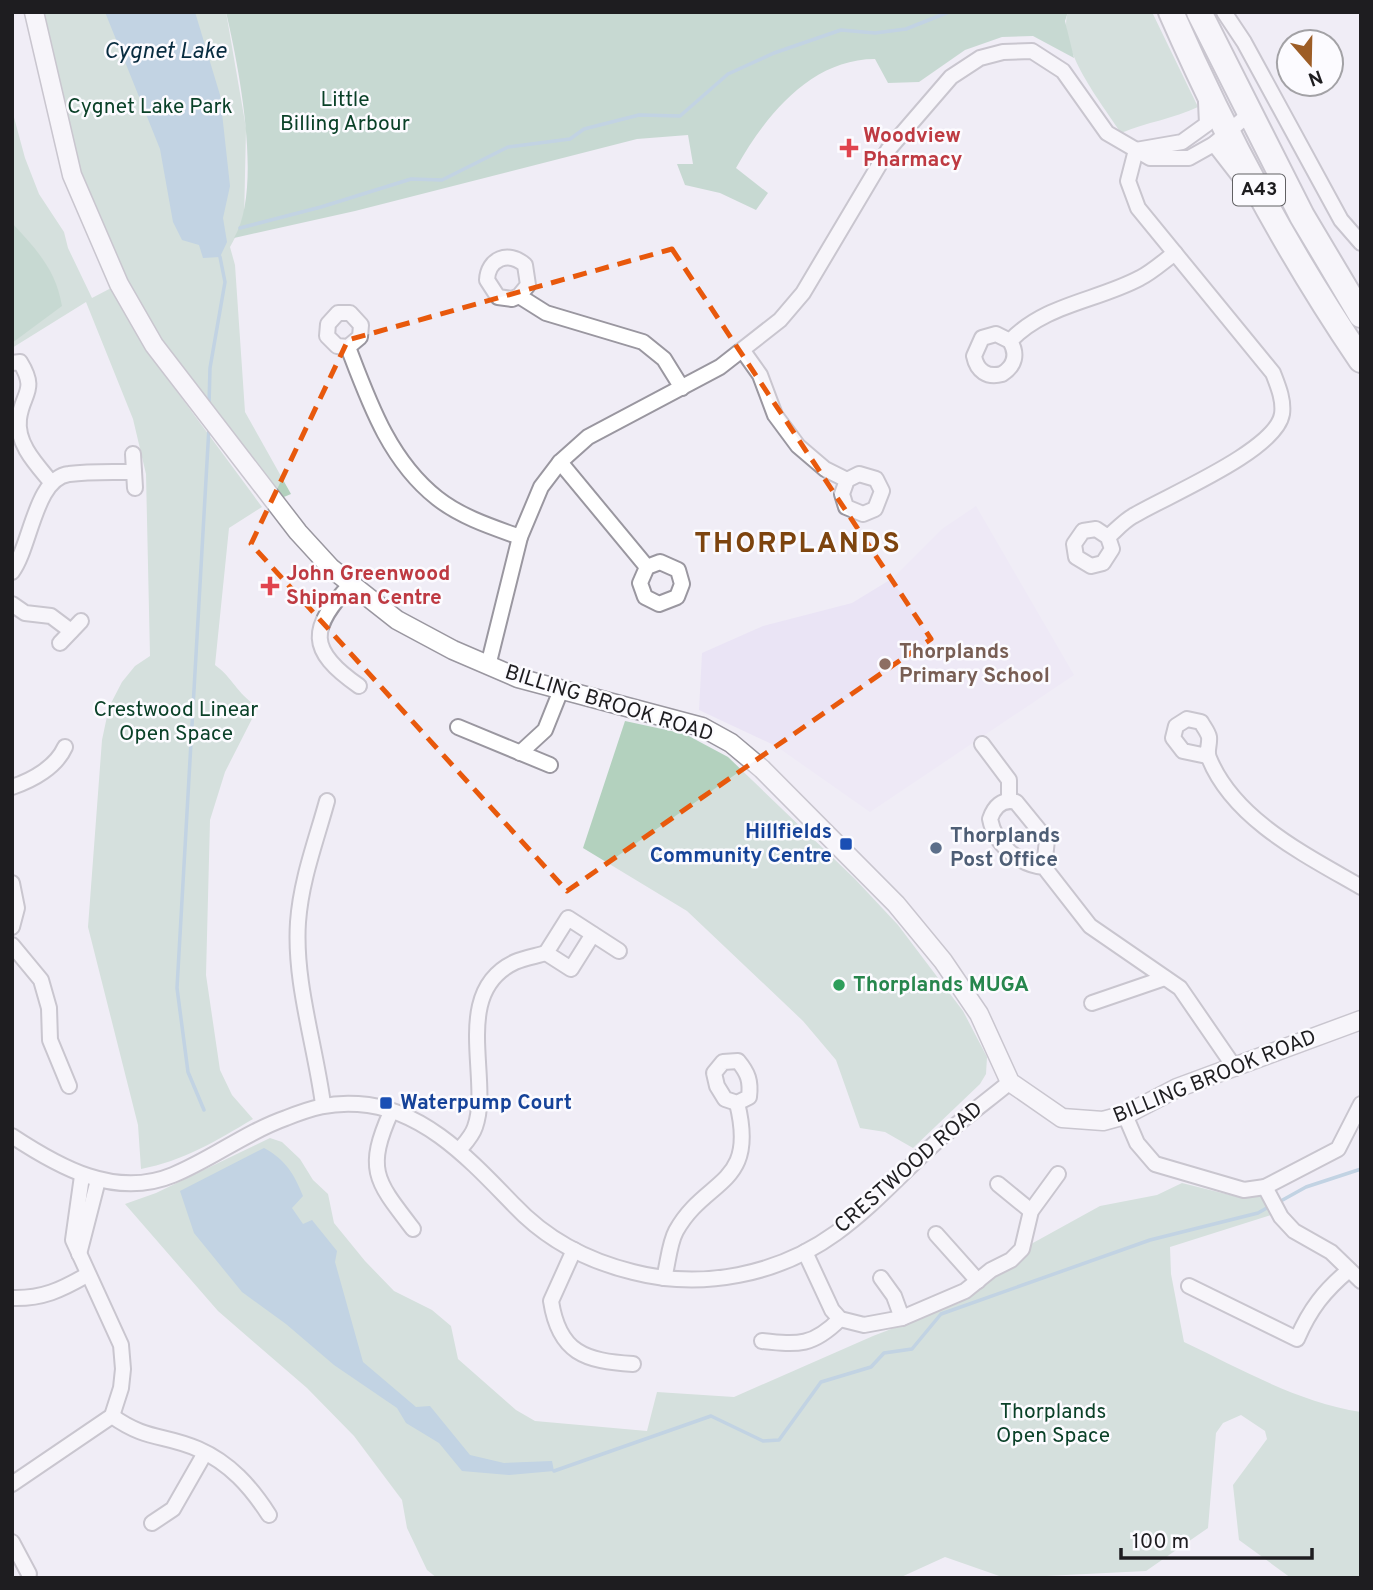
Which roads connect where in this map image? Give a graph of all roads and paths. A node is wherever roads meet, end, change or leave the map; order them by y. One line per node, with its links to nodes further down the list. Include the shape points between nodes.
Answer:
1 (34, 12): 29 (street, BILLING BROOK ROAD, via 72,175 119,284 153,345 215,427 298,532)
2 (1171, 12): 5 (highway, A43)
3 (1199, 12): 6 (highway, A43)
4 (1224, 12): 9 (street, via 1341,220)
5 (1196, 70): 7 (highway, A43); 8 (street, via 1207,104 1207,124 1182,142)
6 (1248, 115): 7 (street); 12 (highway, A43, via 1301,216)
7 (1222, 138): 8 (street, via 1189,158 1150,158); 16 (highway, A43)
8 (1136, 150): 10 (street, via 1128,181 1138,208); 15 (street, via 1107,133 1063,71 1032,51 979,58 951,77 910,122 888,150 803,293)
9 (1361, 243)
10 (1175, 253): 13 (street, via 1140,278 1051,312); 26 (street, via 1273,373 1282,398 1282,417 1270,437 1247,454 1131,517)
11 (519, 296): 18 (street, via 546,313 643,342 664,359)
12 (1361, 315)
13 (1010, 341)
14 (348, 347): 25 (street, via 374,416 412,472 438,499 477,521)
15 (743, 351): 18 (street); 22 (street, via 760,375 775,415 798,446 825,469)
16 (1361, 360)
17 (12, 363): 23 (street, via 20,362 28,375 29,397 19,419 22,440)
18 (682, 388): 20 (street, via 588,437)
19 (133, 454): 21 (street)
20 (560, 462): 25 (street, via 541,487); 27 (street)
21 (134, 471): 23 (street, via 66,474); 24 (street)
22 (847, 480)
23 (51, 482): 28 (street)
24 (135, 488)
25 (520, 537): 32 (street)
26 (1108, 537)
27 (647, 568)
28 (12, 572)
29 (351, 584): 32 (street, BILLING BROOK ROAD, via 397,620); 33 (street, via 325,611 319,633 325,656)
30 (12, 604): 31 (street, via 25,613 51,616 76,626)
31 (60, 643)
32 (488, 666): 34 (street, BILLING BROOK ROAD)
33 (359, 686)
34 (561, 690): 38 (street, via 545,730); 56 (street, BILLING BROOK ROAD, via 702,727 731,743 762,769 897,904 943,961 979,1014)
35 (458, 727): 38 (street)
36 (982, 744): 42 (street, via 1009,780)
37 (65, 747): 41 (street, via 60,757 31,780)
38 (520, 753): 40 (street)
39 (1207, 756): 46 (street, via 1231,795 1259,821)
40 (550, 765)
41 (12, 787)
42 (1009, 800): 44 (street, via 1022,808 1047,840); 44 (street, via 992,811 992,827 1019,861)
43 (327, 801): 59 (street, via 302,886 298,922 303,993)
44 (1044, 867): 52 (street, via 1090,926)
45 (12, 883): 47 (street, via 18,908)
46 (1361, 887)
47 (12, 927)
48 (593, 934): 50 (street); 51 (street, via 571,969); 51 (street, via 568,918)
49 (12, 945): 57 (street, via 41,980 49,1008 50,1040)
50 (619, 951)
51 (546, 953): 64 (street, via 513,963 497,975 482,998 476,1042 480,1105 476,1126)
52 (1165, 978): 53 (street); 55 (street, via 1180,988)
53 (1092, 1003)
54 (1361, 1020): 55 (street, BILLING BROOK ROAD)
55 (1235, 1068): 62 (street, BILLING BROOK ROAD, via 1177,1088)
56 (1010, 1082): 62 (street, BILLING BROOK ROAD, via 1062,1118 1103,1121); 74 (street, CRESTWOOD ROAD, via 942,1137 863,1211)
57 (69, 1086)
58 (737, 1102): 78 (street, via 743,1124 740,1155 730,1176 688,1214 675,1233)
59 (323, 1104): 61 (street, CRESTWOOD ROAD, via 361,1104); 67 (street, CRESTWOOD ROAD, via 271,1123 170,1177)
60 (1361, 1104): 69 (street, via 1338,1149)
61 (391, 1112): 64 (street, CRESTWOOD ROAD); 71 (street, via 375,1166 384,1191)
62 (1125, 1115): 69 (street, via 1137,1143 1154,1164 1222,1186)
63 (12, 1136): 66 (street, CRESTWOOD ROAD)
64 (460, 1149): 73 (street, CRESTWOOD ROAD, via 535,1226)
65 (1058, 1174): 70 (street)
66 (82, 1176): 67 (street, CRESTWOOD ROAD); 75 (street, via 72,1240)
67 (98, 1181): 75 (street)
68 (998, 1184): 70 (street)
69 (1265, 1187): 76 (street, via 1294,1231 1331,1252)
70 (1031, 1211): 80 (street, via 1022,1249)
71 (413, 1229)
72 (936, 1234): 80 (street)
73 (574, 1250): 78 (street, CRESTWOOD ROAD, via 615,1268); 87 (street, via 551,1301 562,1338 579,1353 601,1362)
74 (805, 1252): 78 (street, CRESTWOOD ROAD, via 747,1274); 85 (street)
75 (79, 1254): 77 (street)
76 (1349, 1270): 81 (street); 82 (street, via 1323,1292 1297,1339)
77 (87, 1275): 83 (street, via 56,1293); 88 (street, via 121,1345 124,1369)
78 (664, 1278)
79 (881, 1278): 84 (street)
80 (978, 1281): 84 (street)
81 (1361, 1282)
82 (1189, 1286)
83 (12, 1298)
84 (902, 1318): 85 (street, via 864,1325)
85 (840, 1319): 86 (street, via 822,1338 796,1345)
86 (762, 1341)
87 (633, 1364)
88 (112, 1416): 89 (street, via 142,1434); 90 (street)
89 (205, 1453): 91 (street, via 243,1479); 92 (street, via 173,1509)
90 (12, 1484)
91 (269, 1515)
92 (152, 1523)
93 (12, 1542): 94 (street)
94 (29, 1574)

